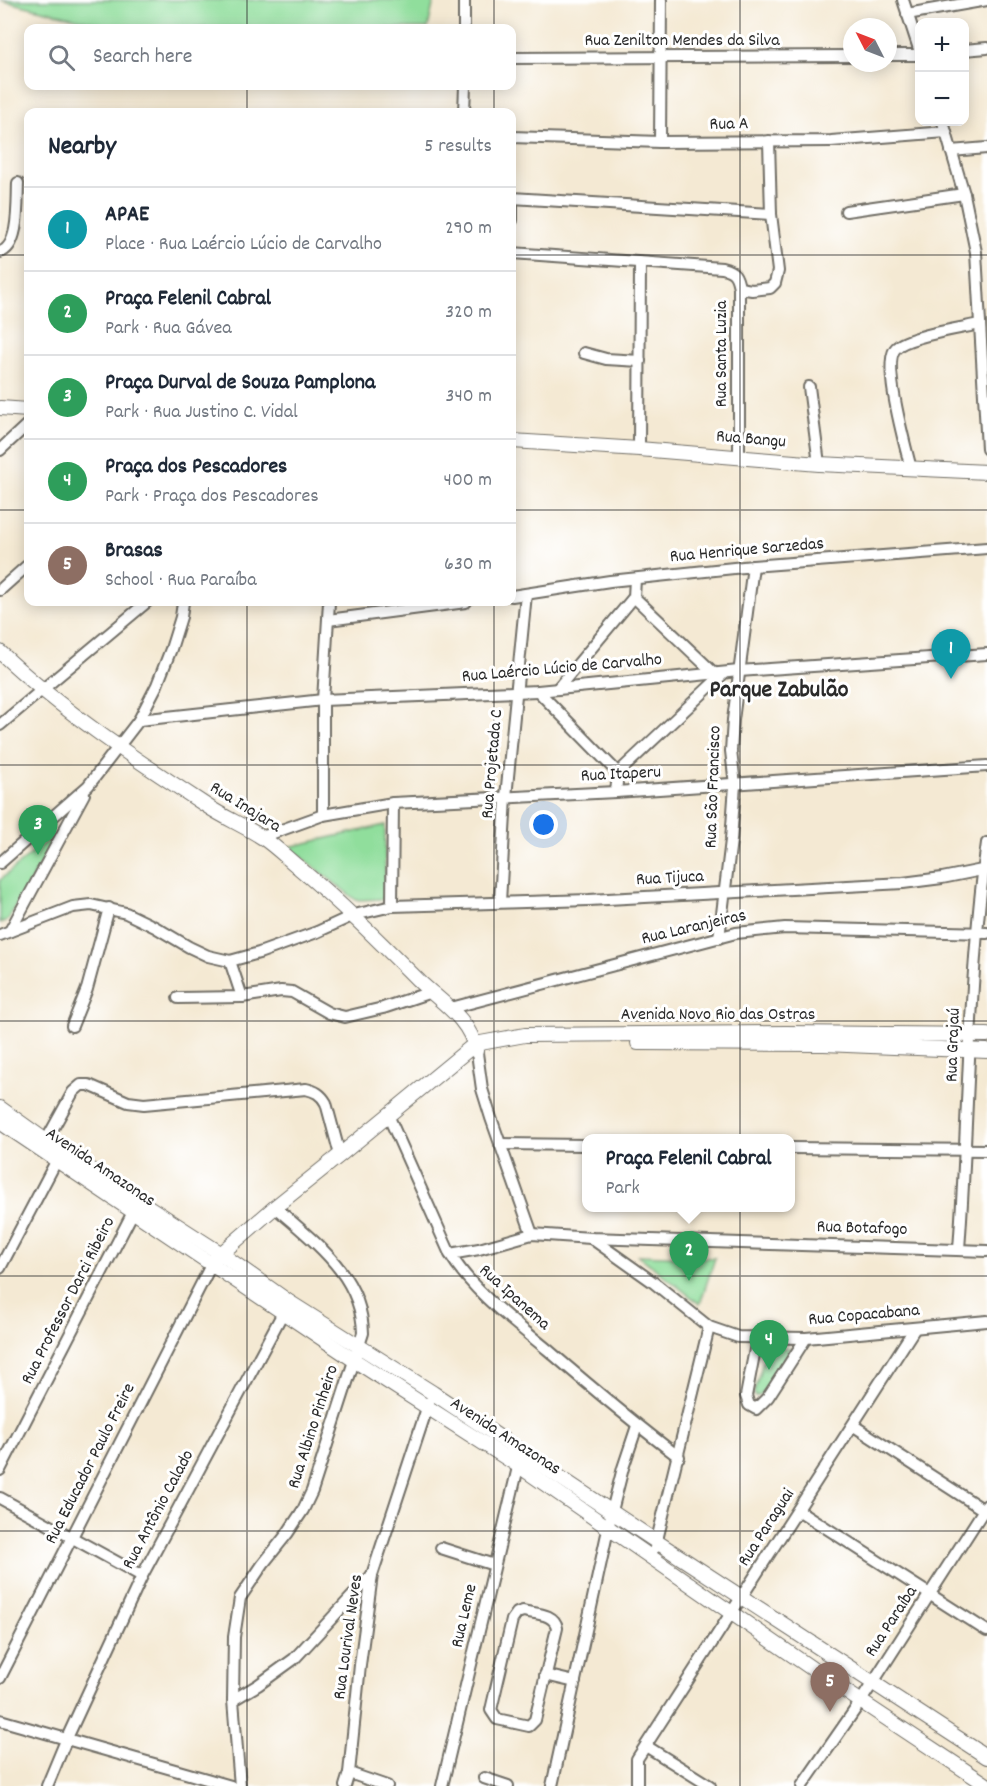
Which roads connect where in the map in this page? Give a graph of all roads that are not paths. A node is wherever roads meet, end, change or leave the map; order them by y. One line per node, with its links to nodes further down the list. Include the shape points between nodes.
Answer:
1 (464, 0): 6 (street)
2 (661, 0): 14 (street)
3 (903, 0): 5 (street)
4 (987, 0): 5 (street)
5 (907, 14): 7 (street)
6 (464, 24)
7 (915, 38)
8 (987, 48): 9 (street)
9 (969, 50)
10 (915, 53): 11 (street)
11 (897, 54)
12 (843, 56): 14 (street, Rua Zenilton Mendes da Silva)
13 (516, 58): 14 (street, Rua Zenilton Mendes da Silva)
14 (660, 58): 20 (street)
15 (465, 90): 16 (street)
16 (464, 108)
17 (944, 127): 19 (street, Rua A, via 831,141); 22 (street)
18 (516, 136): 20 (street, Rua A)
19 (769, 141): 20 (street, Rua A); 27 (street, Rua Santa Luzia)
20 (660, 142)
21 (987, 148): 22 (street)
22 (951, 151): 24 (street)
23 (18, 183): 28 (street, via 16,228 11,245)
24 (964, 194): 26 (street); 29 (street)
25 (516, 198): 27 (street)
26 (846, 211)
27 (771, 213): 32 (street, Rua Santa Luzia, via 778,271 775,283 762,290)
28 (0, 252)
29 (982, 252): 33 (street)
30 (516, 253): 31 (street)
31 (640, 263): 32 (street, via 731,270 737,276); 35 (street)
32 (739, 288): 45 (street, Rua Santa Luzia)
33 (980, 324): 36 (street); 47 (street, via 907,340 890,356 894,394)
34 (584, 353): 35 (street)
35 (640, 361): 42 (street)
36 (984, 368): 43 (street)
37 (809, 387): 46 (street)
38 (0, 408): 39 (street)
39 (24, 410)
40 (24, 428): 44 (street)
41 (516, 441): 42 (street, Rua Bangu)
42 (639, 449): 45 (street, Rua Bangu)
43 (987, 449)
44 (0, 450)
45 (739, 457): 46 (street, Rua Bangu)
46 (819, 464): 47 (street, Rua Bangu)
47 (911, 469): 48 (street, Rua Bangu)
48 (987, 472)
49 (987, 548): 50 (street, Rua Henrique Sarzedas)
50 (753, 566): 52 (street, Rua Henrique Sarzedas); 64 (street, Rua São Francisco)
51 (24, 569): 53 (street)
52 (635, 579): 54 (street, Rua Henrique Sarzedas); 56 (street)
53 (0, 590)
54 (526, 594): 55 (street, Rua Henrique Sarzedas); 68 (street, Rua Projetada C)
55 (516, 595)
56 (634, 597): 65 (street); 66 (street)
57 (142, 606): 67 (street)
58 (182, 606): 71 (street, via 171,649)
59 (329, 606): 61 (street)
60 (419, 606): 61 (street)
61 (328, 620): 70 (street)
62 (0, 652): 67 (street, Rua Inajara)
63 (987, 654): 64 (street, Rua Laércio Lúcio de Carvalho)
64 (739, 671): 65 (street, Rua Laércio Lúcio de Carvalho); 76 (street, Rua São Francisco, via 731,751)
65 (719, 673): 66 (street, Rua Laércio Lúcio de Carvalho); 75 (street)
66 (558, 688): 69 (street, Rua Laércio Lúcio de Carvalho)
67 (41, 690): 72 (street); 73 (street, Rua Inajara)
68 (517, 691): 69 (street, Rua Laércio Lúcio de Carvalho); 70 (street, Rua Laércio Lúcio de Carvalho); 79 (street, Rua Projetada C)
69 (538, 691): 75 (street)
70 (322, 700): 71 (street, Rua Laércio Lúcio de Carvalho); 81 (street)
71 (139, 720): 73 (street)
72 (0, 725)
73 (117, 747): 77 (street); 82 (street, Rua Inajara, via 216,812)
74 (987, 766): 76 (street, Rua Itaperu)
75 (618, 773): 78 (street)
76 (735, 785): 78 (street, Rua Itaperu); 86 (street, Rua São Francisco)
77 (88, 786): 84 (street); 91 (street)
78 (616, 792): 79 (street, Rua Itaperu)
79 (506, 797): 80 (street, Rua Itaperu); 87 (street, Rua Projetada C)
80 (393, 803): 81 (street, Rua Itaperu); 88 (street)
81 (323, 814): 82 (street, Rua Itaperu)
82 (262, 837): 90 (street, Rua Inajara)
83 (987, 843): 85 (street, Rua Grajaú)
84 (0, 862)
85 (985, 869): 86 (street, Rua Tijuca, via 903,883); 92 (street, Rua Grajaú)
86 (725, 892): 87 (street, Rua Tijuca); 93 (street, Rua São Francisco)
87 (500, 902): 88 (street, Rua Tijuca)
88 (392, 906): 90 (street, Rua Tijuca)
89 (110, 908): 91 (street, via 73,907); 94 (street, via 207,956); 99 (street)
90 (354, 915): 94 (street, Rua Tijuca); 95 (street, Rua Inajara)
91 (5, 933)
92 (982, 933): 93 (street, Rua Laranjeiras, via 785,928); 100 (street, Rua Grajaú)
93 (718, 938): 98 (street, Rua Laranjeiras)
94 (230, 961): 96 (street)
95 (431, 992): 96 (street, via 345,1017 329,1014 292,992); 98 (street, Rua Inajara)
96 (242, 997): 97 (street)
97 (178, 998)
98 (451, 1008): 102 (street, Rua Inajara, via 464,1023)
99 (72, 1026)
100 (971, 1035): 101 (street, Avenida Novo Rio das Ostras); 102 (street, Avenida Novo Rio das Ostras, via 525,1035); 103 (street, Rua Grajaú)
101 (987, 1035)
102 (476, 1048): 103 (street, Avenida Novo Rio das Ostras, via 520,1042 824,1044); 106 (street, Avenida Novo Rio das Ostras); 109 (street, via 482,1089)
103 (971, 1051): 104 (street, Avenida Novo Rio das Ostras); 112 (street, Rua Grajaú)
104 (987, 1051)
105 (0, 1108): 108 (street, Avenida Amazonas)
106 (388, 1115): 114 (street, Avenida Novo Rio das Ostras); 124 (street, Rua Ipanema)
107 (0, 1122): 115 (street, Avenida Amazonas)
108 (46, 1141): 114 (street, via 69,1098 81,1085 89,1084 128,1102 144,1104 297,1089 314,1091 326,1103); 115 (street, Avenida Amazonas)
109 (500, 1144): 110 (street); 118 (street)
110 (582, 1145)
111 (795, 1148): 112 (street)
112 (966, 1150): 113 (street); 120 (street, Rua Grajaú)
113 (987, 1150)
114 (340, 1155): 116 (street, Avenida Novo Rio das Ostras)
115 (59, 1156): 117 (street, Avenida Amazonas); 122 (street, Avenida Amazonas); 123 (street)
116 (275, 1207): 122 (street, Avenida Novo Rio das Ostras); 133 (street, Rua Albino Pinheiro, via 343,1271 363,1317)
117 (133, 1212): 125 (street, Avenida Amazonas); 141 (street, Rua Professor Darci Ribeiro)
118 (532, 1234): 119 (street, Rua Botafogo); 124 (street, Rua Botafogo)
119 (591, 1238): 120 (street, Rua Botafogo); 129 (street, Rua Copacabana)
120 (959, 1249): 121 (street, Rua Botafogo)
121 (987, 1251)
122 (220, 1253): 125 (street, Avenida Novo Rio das Ostras); 127 (street, Avenida Amazonas)
123 (3, 1254): 126 (street)
124 (450, 1254): 137 (street, Rua Ipanema, via 463,1275 498,1309)
125 (211, 1265): 127 (street, Avenida Amazonas); 147 (street, Rua Educador Paulo Freire)
126 (0, 1268)
127 (286, 1307): 133 (street, Avenida Amazonas); 134 (street, Avenida Amazonas); 153 (street, Rua Antônio Calado)
128 (987, 1321): 130 (street, Rua Copacabana)
129 (709, 1327): 132 (street, Rua Copacabana); 139 (street)
130 (915, 1328): 131 (street, Rua Copacabana); 138 (street, Rua Paraguai)
131 (806, 1338): 132 (street, Rua Copacabana); 132 (street, via 756,1409 748,1405 746,1396)
132 (757, 1339)
133 (359, 1346): 134 (street, Rua Albino Pinheiro); 135 (street, Avenida Amazonas)
134 (354, 1360): 136 (street, Avenida Amazonas); 162 (street, Rua Albino Pinheiro, via 312,1491 240,1598 234,1636)
135 (433, 1394): 136 (street, Rua Lourival Neves); 140 (street, Avenida Amazonas)
136 (427, 1407): 140 (street, Avenida Amazonas); 152 (street, Rua Lourival Neves)
137 (637, 1426): 139 (street, Rua Ipanema); 145 (street)
138 (854, 1426): 143 (street); 144 (street, Rua Paraguai)
139 (679, 1457): 148 (street)
140 (520, 1460): 145 (street, Avenida Amazonas); 146 (street, Avenida Amazonas); 151 (street, Rua Leme)
141 (0, 1470)
142 (0, 1498): 147 (street)
143 (986, 1509): 154 (street, Rua Paraíba)
144 (798, 1510): 154 (street); 155 (street, Rua Paraguai)
145 (612, 1511): 146 (street); 148 (street, Avenida Amazonas)
146 (608, 1529): 150 (street, Avenida Amazonas); 160 (street)
147 (73, 1537): 153 (street); 159 (street, Rua Educador Paulo Freire)
148 (657, 1542): 150 (street); 155 (street, Avenida Amazonas)
149 (441, 1548): 151 (street)
150 (652, 1558): 156 (street, Avenida Amazonas)
151 (494, 1565): 176 (street, Rua Leme)
152 (372, 1575): 162 (street, via 294,1659); 168 (street, Rua Lourival Neves)
153 (142, 1576): 165 (street, Rua Antônio Calado)
154 (930, 1594): 157 (street); 161 (street, Rua Paraíba)
155 (741, 1597): 156 (street, Rua Paraguai); 161 (street, Avenida Amazonas)
156 (731, 1612): 163 (street, Avenida Amazonas); 166 (street, Rua Paraguai)
157 (987, 1631)
158 (545, 1675): 158 (street, via 533,1723 524,1726 493,1715 512,1620 517,1613 552,1617 556,1622); 160 (street)
159 (0, 1678)
160 (575, 1682): 178 (street)
161 (872, 1683): 163 (street, Rua Paraíba); 167 (street, Avenida Amazonas)
162 (233, 1700): 173 (street, Rua Albino Pinheiro)
163 (861, 1701): 170 (street, Avenida Amazonas); 181 (street, Rua Paraíba)
164 (0, 1720): 165 (street)
165 (67, 1738): 171 (street, Rua Antônio Calado); 172 (street)
166 (646, 1746): 179 (street, Rua Paraguai, via 637,1759); 180 (street)
167 (987, 1757)
168 (349, 1773): 174 (street, Rua Lourival Neves); 175 (street)
169 (484, 1778): 177 (street)
170 (987, 1785)
171 (47, 1786)
172 (231, 1786)
173 (240, 1786)
174 (345, 1786)
175 (387, 1786)
176 (442, 1786)
177 (508, 1786)
178 (552, 1786)
179 (637, 1786)
180 (710, 1786)
181 (802, 1786)

